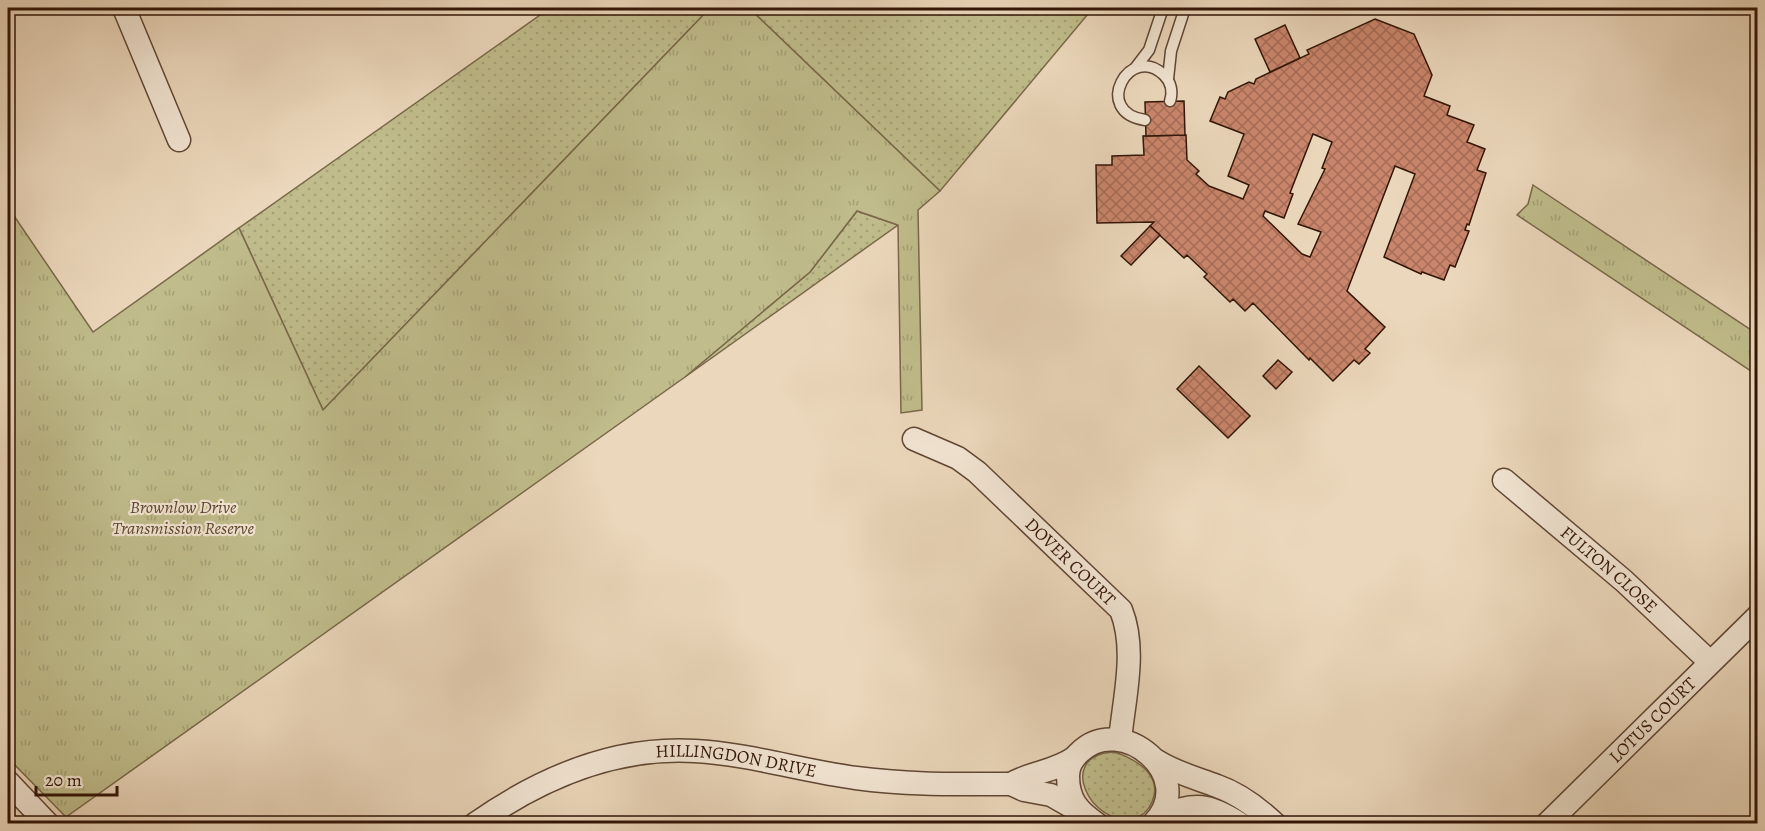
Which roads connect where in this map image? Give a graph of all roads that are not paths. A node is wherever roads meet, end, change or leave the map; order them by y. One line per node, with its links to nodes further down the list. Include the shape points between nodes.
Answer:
1 (124, 8): 8 (street)
2 (1163, 8): 4 (lane, via 1149,50)
3 (1185, 8): 5 (lane, via 1171,51)
4 (1136, 67): 5 (lane, via 1154,68); 7 (lane, via 1119,85 1119,102 1130,115)
5 (1168, 79): 6 (lane)
6 (1170, 101)
7 (1145, 120)
8 (179, 140)
9 (914, 439): 13 (street, DOVER COURT, via 950,454 977,472 1121,610 1129,648)
10 (1504, 480): 12 (street, FULTON CLOSE, via 1624,581)
11 (1758, 616): 12 (street, LOTUS COURT)
12 (1710, 662): 24 (street, LOTUS COURT)
13 (1120, 740): 14 (street, HILLINGDON DRIVE, via 1096,741); 15 (street)
14 (1074, 758): 17 (street, HILLINGDON DRIVE); 18 (street, via 1068,772 1071,800)
15 (1156, 761): 19 (street, via 1168,784 1167,801); 23 (street, via 1233,794)
16 (8, 782): 20 (street)
17 (1011, 784): 18 (street, HILLINGDON DRIVE, via 1051,795); 21 (street, HILLINGDON DRIVE, via 860,779 695,751 657,752 573,770 538,784)
18 (1088, 817)
19 (1157, 820): 22 (street, via 1179,809 1203,806 1214,808)
20 (48, 824)
21 (475, 824)
22 (1240, 824)
23 (1275, 824)
24 (1547, 824)

